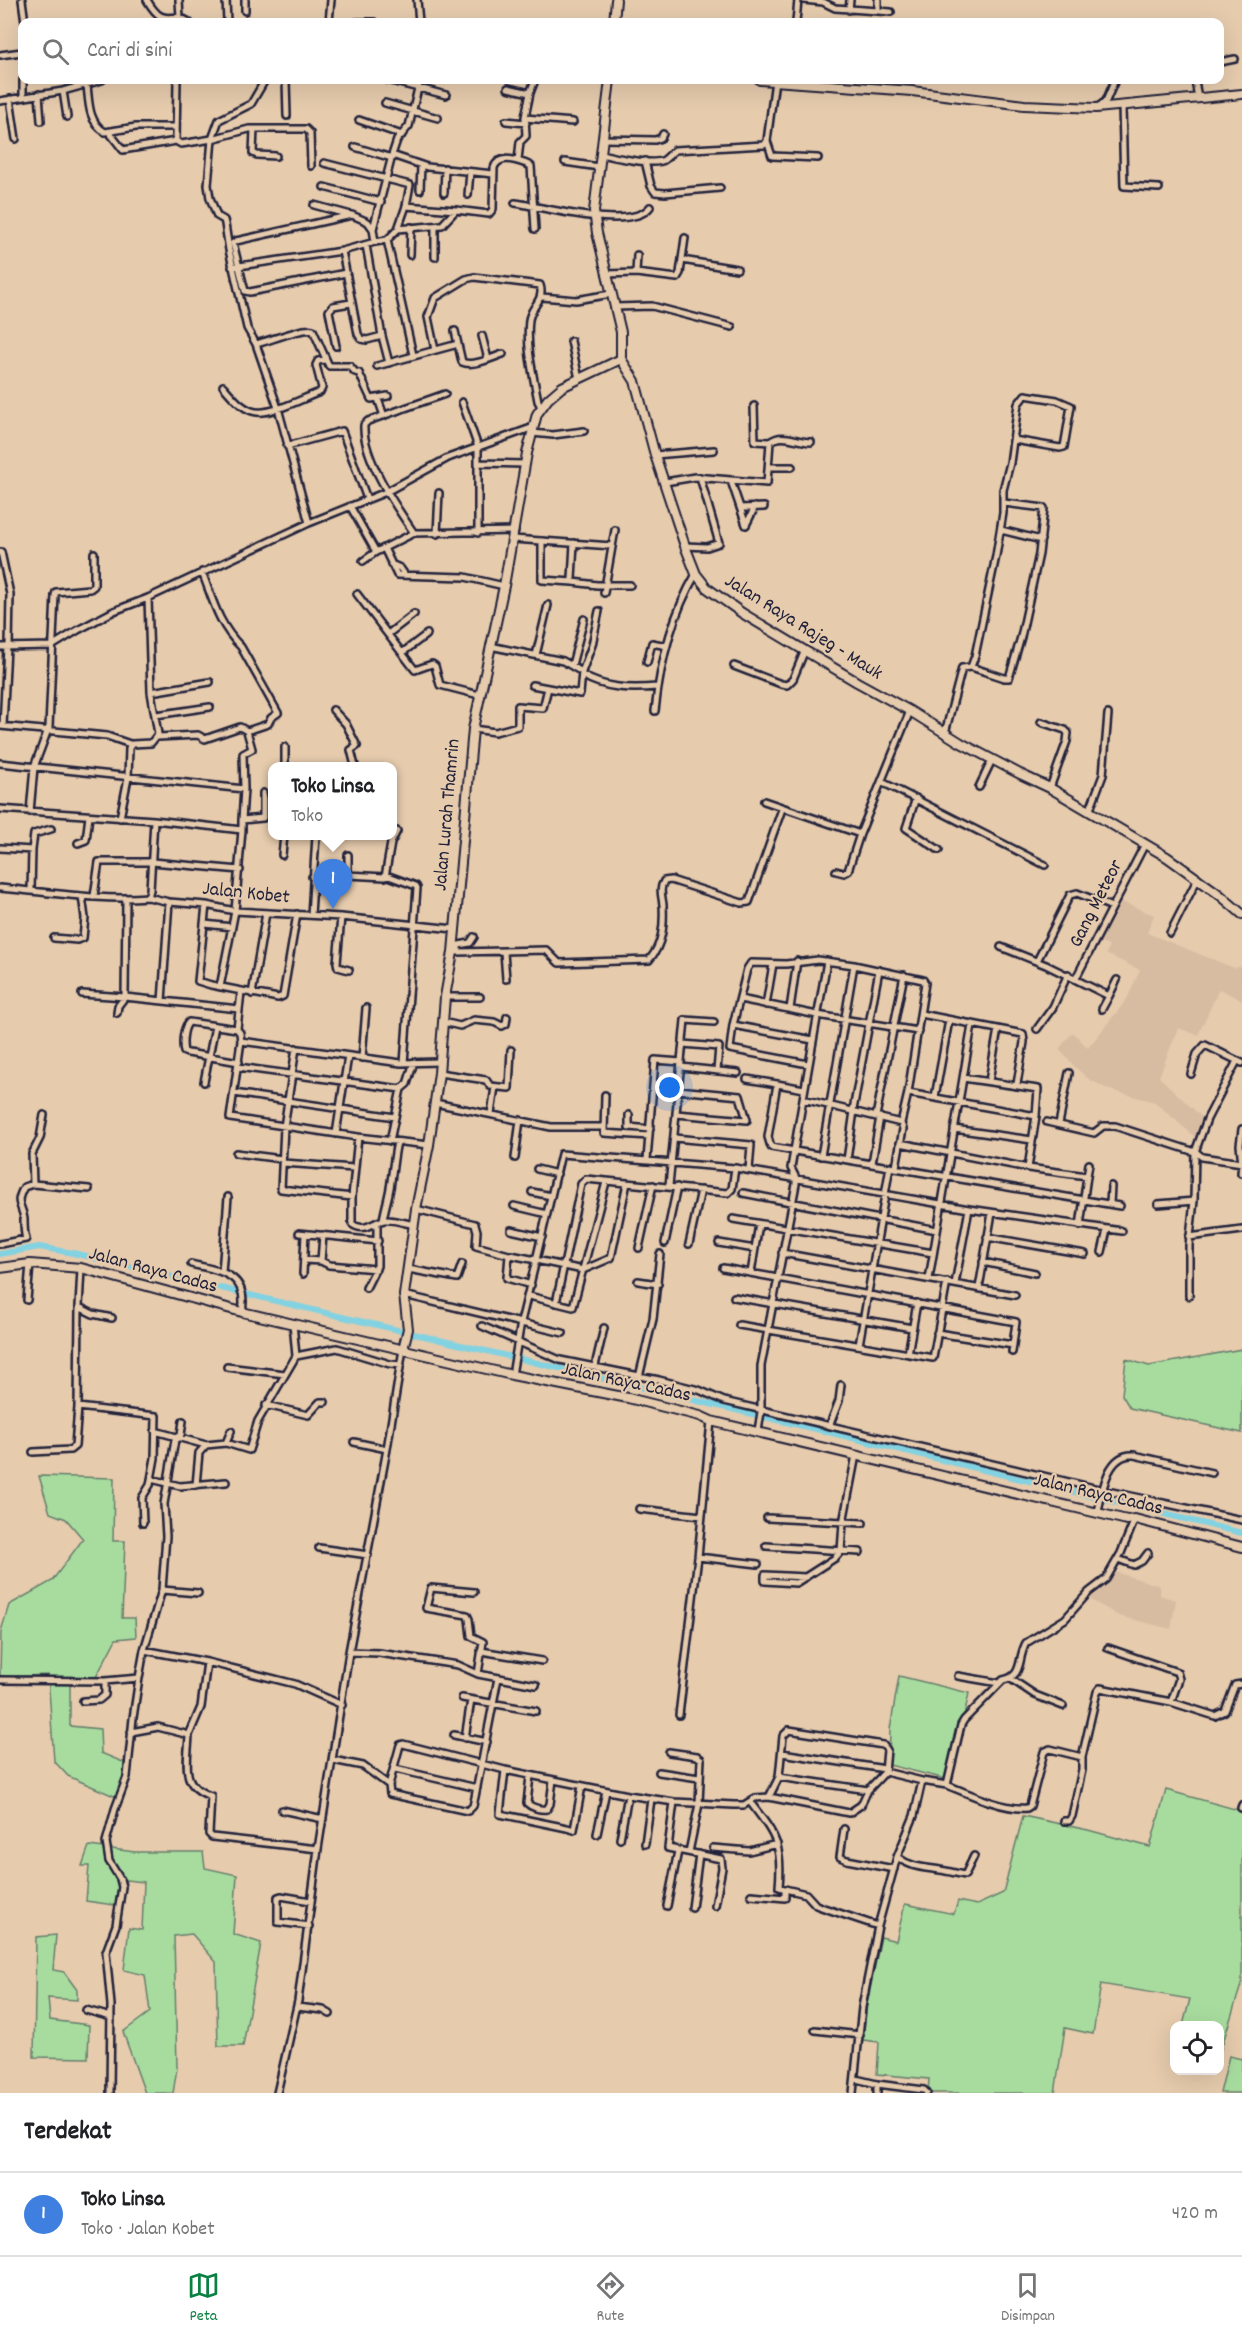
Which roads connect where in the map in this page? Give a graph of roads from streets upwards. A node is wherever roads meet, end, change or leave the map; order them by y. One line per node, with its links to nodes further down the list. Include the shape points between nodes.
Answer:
1 (22, 0): 17 (street)
2 (147, 0): 18 (street)
3 (179, 0): 19 (street)
4 (226, 0): 20 (street)
5 (245, 0): 14 (street)
6 (331, 0): 21 (street)
7 (417, 0): 22 (street)
8 (616, 0): 23 (street)
9 (798, 0): 24 (street)
10 (804, 0): 13 (street)
11 (850, 0): 13 (street)
12 (878, 0): 15 (street)
13 (849, 10): 15 (street)
14 (245, 11)
15 (878, 11): 16 (street)
16 (891, 12)
17 (24, 18)
18 (163, 18)
19 (180, 18)
20 (227, 18)
21 (329, 18)
22 (419, 18)
23 (614, 18)
24 (796, 18)
25 (18, 53): 26 (street)
26 (0, 55)
27 (1235, 59): 28 (street)
28 (1224, 61)
29 (23, 84): 49 (street)
30 (177, 84): 65 (street)
31 (262, 84): 71 (street, via 250,104 218,121)
32 (286, 84): 57 (street)
33 (402, 84): 42 (street)
34 (419, 84): 42 (street)
35 (533, 84): 45 (street)
36 (610, 84): 72 (street, Jalan Raya Rajeg - Mauk)
37 (774, 84): 74 (street)
38 (835, 84): 55 (street, via 1024,105)
39 (1113, 84): 55 (street, via 1106,100)
40 (1196, 84): 51 (street)
41 (87, 85): 44 (street); 67 (street, via 92,118 98,127)
42 (418, 88): 48 (street); 56 (street)
43 (508, 88): 45 (street)
44 (63, 91): 46 (street); 58 (street)
45 (530, 93): 63 (street)
46 (39, 94): 49 (street); 61 (street)
47 (1242, 94): 51 (street)
48 (446, 95)
49 (23, 96): 50 (street)
50 (10, 99): 52 (street); 70 (street)
51 (1198, 99): 54 (street)
52 (0, 101)
53 (385, 103): 56 (street)
54 (1122, 106): 55 (street); 93 (street, via 1124,186)
55 (1096, 108)
56 (413, 110): 59 (street); 69 (street)
57 (287, 116)
58 (67, 117)
59 (438, 118)
60 (359, 120): 69 (street)
61 (42, 121)
62 (506, 121): 63 (street)
63 (526, 121): 64 (street); 80 (street, via 526,136 519,144)
64 (573, 122)
65 (176, 127): 67 (street); 73 (street)
66 (254, 129): 71 (street); 77 (street, via 254,153); 85 (street, via 309,130)
67 (109, 132): 73 (street, via 123,150)
68 (663, 134): 72 (street, via 655,140)
69 (402, 135): 78 (street)
70 (16, 139)
71 (212, 139): 73 (street, via 181,144); 120 (street, via 210,198 217,216 224,220)
72 (603, 139): 76 (street, Jalan Raya Rajeg - Mauk)
73 (176, 141)
74 (767, 141): 79 (street, via 771,156); 81 (street, via 761,145 675,150 660,161)
75 (355, 147): 78 (street)
76 (601, 154): 81 (street); 86 (street, Jalan Raya Rajeg - Mauk)
77 (276, 156)
78 (392, 157): 84 (street); 90 (street)
79 (818, 158)
80 (518, 160): 89 (street, via 497,161); 101 (street, via 531,166)
81 (645, 161): 92 (street, via 655,192)
82 (565, 162): 86 (street)
83 (324, 163): 90 (street)
84 (421, 165): 87 (street); 94 (street)
85 (311, 166)
86 (599, 167): 105 (street, Jalan Raya Rajeg - Mauk)
87 (445, 168): 88 (street); 95 (street)
88 (470, 172): 89 (street); 96 (street)
89 (493, 174): 103 (street, via 493,209 489,214)
90 (387, 179): 97 (street); 100 (street, via 410,185)
91 (324, 187): 97 (street)
92 (720, 188)
93 (1159, 188)
94 (420, 190)
95 (444, 193)
96 (468, 195)
97 (381, 202): 108 (street)
98 (515, 203): 101 (street)
99 (314, 206): 104 (street)
100 (406, 206): 103 (street); 109 (street)
101 (532, 206): 105 (street); 110 (street)
102 (650, 207): 105 (street, via 638,216)
103 (456, 210): 106 (street, via 444,224)
104 (352, 215): 108 (street, via 368,222); 120 (street, via 236,241)
105 (595, 218): 124 (street, Jalan Raya Rajeg - Mauk)
106 (435, 226): 107 (street); 118 (street)
107 (411, 228): 109 (street); 116 (street)
108 (373, 229): 113 (street)
109 (398, 229): 112 (street)
110 (535, 229)
111 (685, 238): 119 (street)
112 (387, 240): 113 (street); 139 (street)
113 (375, 242): 114 (street)
114 (366, 245): 115 (street); 131 (street)
115 (342, 251): 120 (street); 122 (street)
116 (410, 255)
117 (637, 255): 123 (street)
118 (435, 257)
119 (682, 260): 121 (street); 123 (street, via 676,278)
120 (236, 266): 122 (street, via 245,291 250,292); 134 (street, via 247,328)
121 (737, 269)
122 (346, 273): 127 (street)
123 (636, 273): 124 (street)
124 (606, 274): 125 (street, Jalan Raya Rajeg - Mauk)
125 (611, 294): 126 (street, via 576,300); 128 (street, Jalan Raya Rajeg - Mauk)
126 (542, 297): 137 (street, via 540,285 465,279 435,298 428,317); 152 (street, via 529,320 529,350)
127 (351, 303): 131 (street, via 361,339); 136 (street, via 330,307 328,311)
128 (615, 308): 129 (street, via 652,306); 141 (street, Jalan Raya Rajeg - Mauk, via 621,332)
129 (732, 327)
130 (455, 331): 135 (street)
131 (382, 336): 143 (street)
132 (482, 336): 140 (street)
133 (571, 341): 145 (street)
134 (256, 344): 142 (street, via 309,328 317,337); 153 (street)
135 (458, 344): 137 (street); 140 (street, via 464,364)
136 (336, 346)
137 (435, 350): 139 (street)
138 (503, 354): 140 (street)
139 (413, 356): 143 (street)
140 (488, 359)
141 (621, 359): 145 (street, Jalan Lurah Thamrin); 163 (street, Jalan Raya Rajeg - Mauk, via 635,381)
142 (325, 360): 149 (street, via 329,366 350,366 360,373 370,399); 153 (street, via 316,365 322,390)
143 (389, 363): 144 (street)
144 (377, 366)
145 (579, 379): 152 (street, Jalan Lurah Thamrin, via 557,391)
146 (223, 386): 153 (street, via 253,411)
147 (445, 394): 154 (street)
148 (388, 396): 149 (street)
149 (378, 399): 154 (street)
150 (462, 402): 161 (street)
151 (754, 406): 158 (street, via 755,441)
152 (541, 407): 155 (street, Jalan Lurah Thamrin)
153 (278, 408): 160 (street)
154 (384, 416): 171 (street, via 365,423 364,429)
155 (533, 430): 156 (street, via 553,435); 161 (street); 165 (street, Jalan Lurah Thamrin)
156 (584, 431)
157 (1014, 440): 157 (street, via 1018,404 1025,395 1071,406 1064,447); 174 (street, via 1003,489)
158 (770, 442): 159 (street, via 782,438); 166 (street)
159 (811, 442)
160 (287, 446): 173 (street, via 342,431); 179 (street)
161 (478, 447): 164 (street); 171 (street, via 448,458)
162 (714, 450): 163 (street)
163 (655, 456): 170 (street, Jalan Raya Rajeg - Mauk)
164 (478, 463): 165 (street); 183 (street)
165 (525, 464): 185 (street, Jalan Lurah Thamrin)
166 (769, 466): 167 (street); 169 (street, via 767,483)
167 (792, 467)
168 (700, 477): 169 (street); 170 (street); 190 (street, via 719,543)
169 (731, 481): 178 (street)
170 (665, 482): 190 (street, Jalan Raya Rajeg - Mauk)
171 (386, 492): 173 (street); 182 (street)
172 (439, 493): 184 (street)
173 (367, 500): 175 (street)
174 (1004, 503): 181 (street); 186 (street, via 1044,508)
175 (350, 506): 179 (street); 193 (street)
176 (755, 507): 177 (street); 178 (street); 178 (street, via 746,525)
177 (764, 507)
178 (740, 508)
179 (309, 523): 196 (street)
180 (615, 530): 189 (street)
181 (1001, 530): 186 (street); 221 (street)
182 (414, 533): 184 (street); 191 (street)
183 (478, 533): 184 (street); 185 (street)
184 (437, 534)
185 (514, 535): 187 (street); 201 (street, Jalan Lurah Thamrin)
186 (1041, 540): 221 (street, via 1009,678)
187 (542, 541): 188 (street); 198 (street, via 542,580)
188 (574, 543): 189 (street); 198 (street)
189 (612, 546): 199 (street)
190 (685, 546): 197 (street, Jalan Raya Rajeg - Mauk)
191 (384, 548): 193 (street); 201 (street, via 391,564 405,575 465,577)
192 (1, 552): 214 (street, via 10,594)
193 (376, 552): 195 (street)
194 (94, 553): 211 (street, via 93,588 56,592)
195 (363, 561)
196 (202, 572): 204 (street); 239 (street, via 217,614 241,647 278,713 268,724)
197 (696, 574): 213 (street, via 681,602); 215 (street, Jalan Raya Rajeg - Mauk, via 722,600)
198 (573, 582): 199 (street)
199 (605, 585): 200 (street); 202 (street)
200 (630, 585)
201 (504, 586): 212 (street, Jalan Lurah Thamrin)
202 (604, 593)
203 (357, 594): 209 (street)
204 (147, 598): 211 (street, via 114,611); 227 (street)
205 (548, 605): 217 (street)
206 (599, 611): 222 (street)
207 (414, 614): 209 (street)
208 (584, 619): 219 (street)
209 (388, 634): 216 (street)
210 (427, 634): 216 (street)
211 (52, 646): 214 (street); 238 (street)
212 (490, 646): 217 (street); 228 (street, Jalan Lurah Thamrin)
213 (667, 646): 218 (street, via 652,643); 225 (street)
214 (5, 647): 236 (street)
215 (805, 650): 220 (street, via 787,685); 232 (street, Jalan Raya Rajeg - Mauk)
216 (402, 653): 228 (street, via 415,670 434,665 440,685)
217 (536, 655): 219 (street)
218 (647, 662)
219 (572, 665): 222 (street)
220 (734, 666)
221 (971, 668): 240 (street, via 962,668)
222 (582, 674): 225 (street, via 615,687); 226 (street, via 580,694)
223 (210, 682): 227 (street)
224 (532, 685): 226 (street)
225 (657, 687): 231 (street)
226 (548, 688): 237 (street, via 543,708 518,705 518,726 495,732)
227 (151, 692): 234 (street)
228 (479, 695): 237 (street, Jalan Lurah Thamrin)
229 (210, 707): 234 (street)
230 (333, 710): 246 (street, via 346,724 357,746 351,750)
231 (655, 711)
232 (910, 711): 240 (street, Jalan Raya Rajeg - Mauk); 250 (street)
233 (1108, 714): 260 (street, via 1103,775)
234 (156, 715): 241 (street)
235 (1041, 722): 252 (street, via 1068,733)
236 (2, 726): 238 (street)
237 (473, 729): 304 (street, Jalan Lurah Thamrin)
238 (48, 731): 242 (street, via 107,736); 248 (street)
239 (247, 731): 241 (street, via 240,727 205,739 198,735); 253 (street, via 252,750 240,755)
240 (945, 733): 244 (street, Jalan Raya Rajeg - Mauk)
241 (158, 737): 242 (street, via 151,742)
242 (130, 744): 249 (street)
243 (285, 747): 245 (street)
244 (992, 760): 251 (street); 252 (street, Jalan Raya Rajeg - Mauk)
245 (285, 762)
246 (354, 762)
247 (0, 763): 248 (street)
248 (34, 767): 249 (street); 259 (street)
249 (128, 778): 253 (street); 262 (street)
250 (882, 782): 255 (street); 267 (street)
251 (979, 787)
252 (1050, 788): 260 (street, Jalan Raya Rajeg - Mauk)
253 (244, 789): 264 (street)
254 (263, 793): 264 (street, via 263,819)
255 (916, 798): 275 (street, via 906,828); 279 (street)
256 (764, 801): 257 (street)
257 (782, 808): 267 (street); 310 (street, via 749,902 664,881 662,932 649,960 560,963 546,950)
258 (0, 809): 259 (street)
259 (30, 812): 261 (street)
260 (1089, 812): 272 (street, Jalan Raya Rajeg - Mauk)
261 (89, 816): 262 (street); 271 (street, via 87,839)
262 (120, 818): 263 (street)
263 (154, 820): 266 (street); 278 (street)
264 (242, 820): 266 (street)
265 (51, 829): 274 (street, via 34,834)
266 (242, 830): 280 (street)
267 (860, 834): 281 (street, via 848,871)
268 (284, 840): 276 (street)
269 (316, 840): 284 (street)
270 (392, 840): 282 (street)
271 (78, 843)
272 (1144, 844): 285 (street, Jalan Raya Rajeg - Mauk); 294 (street, Gang Meteor)
273 (0, 848): 274 (street)
274 (32, 850): 287 (street)
275 (939, 850)
276 (282, 855)
277 (348, 855): 283 (street)
278 (152, 862): 280 (street); 289 (street, via 99,862); 290 (street)
279 (1045, 865)
280 (240, 870): 295 (street)
281 (836, 871)
282 (386, 875): 283 (street); 302 (street, via 417,886)
283 (348, 876): 284 (street)
284 (312, 877): 298 (street)
285 (1198, 878): 299 (street, Jalan Raya Rajeg - Mauk); 305 (street)
286 (0, 888): 287 (street, Jalan Kobet)
287 (31, 891): 288 (street, Jalan Kobet)
288 (82, 896): 289 (street, Jalan Kobet); 307 (street, via 83,938)
289 (94, 896): 291 (street, Jalan Kobet)
290 (148, 897): 291 (street, Jalan Kobet); 292 (street, Jalan Kobet)
291 (126, 898): 328 (street)
292 (170, 902): 293 (street, Jalan Kobet); 332 (street)
293 (206, 905): 295 (street, Jalan Kobet); 301 (street)
294 (1112, 907): 313 (street, via 1077,892 1070,894); 320 (street, Gang Meteor)
295 (235, 910): 296 (street, Jalan Kobet); 303 (street)
296 (266, 913): 297 (street, Jalan Kobet); 326 (street)
297 (297, 914): 298 (street, Jalan Kobet); 326 (street, via 282,998)
298 (311, 915): 300 (street, Jalan Kobet)
299 (1242, 915)
300 (341, 917): 302 (street, Jalan Kobet); 316 (street, via 337,963)
301 (205, 924): 303 (street); 323 (street, via 198,981)
302 (414, 924): 304 (street, Jalan Kobet); 366 (street)
303 (232, 927): 323 (street)
304 (454, 929): 309 (street, Jalan Lurah Thamrin)
305 (1170, 933)
306 (474, 937): 309 (street, via 468,944 459,945)
307 (54, 938)
308 (1000, 947): 313 (street)
309 (455, 952): 310 (street); 329 (street, Jalan Lurah Thamrin)
310 (504, 952): 321 (street)
311 (797, 961): 312 (street); 314 (street); 337 (street)
312 (827, 961): 315 (street); 340 (street)
313 (1037, 961): 319 (street)
314 (773, 963): 331 (street, via 748,966); 333 (street)
315 (854, 965): 317 (street); 342 (street)
316 (349, 970)
317 (879, 970): 318 (street); 346 (street)
318 (904, 975): 339 (street, via 925,983); 350 (street)
319 (1068, 975): 320 (street); 353 (street)
320 (1076, 978): 327 (street)
321 (506, 979)
322 (1117, 980): 327 (street)
323 (220, 987): 324 (street)
324 (241, 992): 326 (street); 336 (street)
325 (82, 994): 328 (street)
326 (252, 994)
327 (1109, 996): 335 (street)
328 (125, 997): 332 (street); 338 (street)
329 (445, 997): 330 (street); 344 (street, Jalan Lurah Thamrin)
330 (480, 997)
331 (740, 999): 333 (street); 347 (street)
332 (162, 1001): 336 (street)
333 (766, 1005): 337 (street)
334 (366, 1008): 362 (street)
335 (1101, 1008)
336 (239, 1009): 351 (street)
337 (790, 1009): 340 (street)
338 (117, 1013)
339 (921, 1014): 343 (street); 354 (street)
340 (817, 1015): 342 (street); 355 (street)
341 (507, 1017): 344 (street, via 502,1026 474,1020 460,1026)
342 (843, 1019): 346 (street); 395 (street)
343 (949, 1020): 348 (street); 390 (street)
344 (443, 1022): 364 (street, Jalan Lurah Thamrin)
345 (714, 1022): 357 (street, via 685,1020)
346 (869, 1023): 350 (street); 397 (street)
347 (733, 1025): 355 (street); 368 (street, via 730,1050)
348 (972, 1025): 352 (street); 376 (street)
349 (215, 1026): 351 (street); 361 (street); 361 (street, via 195,1021 186,1026 184,1052)
350 (893, 1027): 354 (street); 404 (street)
351 (237, 1029): 356 (street)
352 (998, 1029): 378 (street); 382 (street, via 1024,1035)
353 (1037, 1029)
354 (918, 1031): 388 (street)
355 (813, 1040): 368 (street)
356 (242, 1041): 358 (street); 367 (street)
357 (683, 1044): 369 (street); 370 (street, via 719,1047)
358 (296, 1048): 360 (street); 374 (street)
359 (512, 1050): 383 (street, via 510,1086)
360 (348, 1056): 362 (street); 380 (street)
361 (208, 1057): 367 (street); 379 (street)
362 (362, 1058): 366 (street)
363 (414, 1062): 364 (street); 366 (street); 384 (street, via 407,1084)
364 (439, 1062): 372 (street, Jalan Lurah Thamrin)
365 (1240, 1062): 375 (street, via 1204,1045); 426 (street, via 1207,1119)
366 (404, 1063)
367 (238, 1064): 374 (street); 387 (street)
368 (808, 1064): 385 (street)
369 (681, 1065): 370 (street); 386 (street); 412 (street, via 655,1060)
370 (717, 1071): 371 (street)
371 (738, 1072)
372 (438, 1073): 383 (street, via 486,1080); 393 (street, Jalan Lurah Thamrin)
373 (1070, 1073): 408 (street)
374 (292, 1074): 380 (street); 392 (street)
375 (1191, 1074)
376 (963, 1078): 378 (street); 394 (street)
377 (747, 1079): 381 (street)
378 (989, 1081): 382 (street)
379 (204, 1082)
380 (344, 1083): 384 (street); 396 (street)
381 (777, 1084): 385 (street); 425 (street, via 769,1143 771,1147)
382 (1017, 1084): 402 (street, via 1038,1089)
383 (495, 1087): 398 (street)
384 (401, 1089): 403 (street)
385 (804, 1089): 391 (street)
386 (678, 1090): 399 (street); 399 (street, via 740,1096 747,1120)
387 (234, 1093): 392 (street); 409 (street, via 230,1118)
388 (908, 1093): 390 (street); 407 (street)
389 (605, 1095): 416 (street, via 604,1132)
390 (935, 1097): 394 (street)
391 (802, 1099): 395 (street); 425 (street)
392 (288, 1100): 396 (street); 409 (street)
393 (435, 1102): 398 (street); 424 (street, Jalan Lurah Thamrin)
394 (959, 1102): 402 (street); 413 (street)
395 (829, 1104): 397 (street); 429 (street)
396 (341, 1108): 403 (street); 415 (street)
397 (854, 1110): 404 (street); 432 (street)
398 (491, 1114): 405 (street)
399 (676, 1114): 419 (street)
400 (44, 1115): 451 (street, via 32,1154)
401 (629, 1115): 411 (street)
402 (1036, 1116): 420 (street)
403 (395, 1117): 421 (street)
404 (878, 1117): 407 (street); 435 (street)
405 (520, 1120): 410 (street, via 551,1127); 430 (street)
406 (1047, 1122): 408 (street)
407 (901, 1123): 423 (street)
408 (1059, 1124): 426 (street, via 1094,1133 1103,1126 1115,1126)
409 (284, 1127): 415 (street); 433 (street)
410 (600, 1127)
411 (629, 1127): 412 (street); 416 (street)
412 (650, 1129): 417 (street)
413 (954, 1129): 420 (street); 428 (street)
414 (1242, 1129): 436 (street)
415 (336, 1134): 418 (street)
416 (629, 1134): 417 (street)
417 (649, 1136): 431 (street)
418 (358, 1137): 421 (street); 439 (street)
419 (674, 1138): 434 (street); 443 (street, via 751,1145)
420 (1032, 1140): 441 (street)
421 (390, 1141): 422 (street)
422 (397, 1142): 424 (street); 478 (street, via 391,1185)
423 (900, 1143): 428 (street); 438 (street)
424 (429, 1144): 472 (street, Jalan Lurah Thamrin)
425 (794, 1152): 429 (street); 448 (street, via 791,1171)
426 (1196, 1152): 436 (street, via 1202,1157); 465 (street)
427 (236, 1153): 433 (street)
428 (950, 1153): 441 (street); 447 (street)
429 (820, 1156): 432 (street)
430 (515, 1158)
431 (647, 1160): 434 (street); 445 (street, via 561,1154)
432 (847, 1160): 435 (street)
433 (283, 1161): 439 (street); 463 (street, via 284,1191)
434 (672, 1163): 440 (street); 453 (street)
435 (872, 1163): 438 (street)
436 (1242, 1163): 444 (street)
437 (1089, 1164): 446 (street)
438 (893, 1167): 447 (street); 460 (street)
439 (354, 1168): 463 (street)
440 (735, 1168): 443 (street); 457 (street, via 731,1192)
441 (1028, 1168): 446 (street)
442 (537, 1169): 445 (street)
443 (749, 1170): 448 (street)
444 (1241, 1173)
445 (556, 1174): 461 (street)
446 (1087, 1176): 464 (street)
447 (946, 1177): 464 (street); 467 (street)
448 (796, 1178): 460 (street); 466 (street)
449 (606, 1182): 450 (street); 513 (street, via 582,1180); 520 (street)
450 (627, 1183): 452 (street); 520 (street, via 611,1258)
451 (33, 1184): 456 (street); 495 (street, via 24,1186 19,1199 26,1239)
452 (653, 1185): 453 (street); 498 (street)
453 (669, 1186): 455 (street)
454 (1112, 1186): 468 (street)
455 (677, 1187): 457 (street); 493 (street)
456 (89, 1189)
457 (701, 1190): 496 (street)
458 (532, 1192): 461 (street)
459 (743, 1193): 466 (street)
460 (886, 1194): 467 (street); 477 (street)
461 (551, 1196): 475 (street)
462 (228, 1197): 521 (street)
463 (352, 1197): 478 (street, via 353,1226 369,1227)
464 (1083, 1201): 468 (street); 481 (street)
465 (1194, 1202): 469 (street); 491 (street)
466 (791, 1203): 477 (street); 482 (street)
467 (941, 1204): 473 (street); 484 (street)
468 (1110, 1204): 471 (street)
469 (1158, 1204)
470 (514, 1206): 475 (street)
471 (1120, 1206)
472 (416, 1209): 480 (street, Jalan Lurah Thamrin); 531 (street, via 475,1224 476,1246 508,1254 507,1278)
473 (969, 1209): 474 (street); 530 (street)
474 (992, 1213): 481 (street); 490 (street)
475 (547, 1214): 489 (street)
476 (732, 1219): 479 (street)
477 (880, 1219): 484 (street); 497 (street)
478 (380, 1222): 480 (street); 492 (street)
479 (759, 1224): 482 (street); 499 (street)
480 (414, 1225): 519 (street, Jalan Lurah Thamrin)
481 (1080, 1226): 485 (street)
482 (786, 1228): 497 (street); 500 (street)
483 (512, 1230): 489 (street)
484 (937, 1230): 502 (street)
485 (1107, 1230): 487 (street); 501 (street)
486 (1242, 1230): 491 (street)
487 (1122, 1231)
488 (323, 1235): 492 (street); 506 (street, via 302,1233); 508 (street)
489 (542, 1237): 507 (street)
490 (987, 1237): 505 (street); 509 (street)
491 (1189, 1237): 538 (street)
492 (378, 1241): 518 (street)
493 (665, 1243)
494 (719, 1243): 499 (street)
495 (0, 1244)
496 (689, 1244)
497 (876, 1244): 502 (street); 517 (street)
498 (639, 1248)
499 (755, 1249): 522 (street)
500 (782, 1252): 517 (street); 525 (street)
501 (1102, 1252)
502 (933, 1253): 526 (street)
503 (511, 1254): 507 (street)
504 (660, 1254): 529 (street)
505 (1085, 1254)
506 (304, 1260): 508 (street); 524 (street)
507 (536, 1260): 513 (street); 531 (street)
508 (321, 1261): 518 (street)
509 (983, 1262): 523 (street); 533 (street)
510 (30, 1264): 514 (street, Jalan Raya Cadas); 515 (street, Jalan Raya Cadas); 540 (street)
511 (190, 1264): 521 (street)
512 (462, 1264): 519 (street, via 457,1278)
513 (562, 1266): 520 (street); 541 (street)
514 (0, 1268)
515 (81, 1268): 544 (street); 546 (street, Jalan Raya Cadas)
516 (723, 1268): 522 (street)
517 (872, 1268): 526 (street); 535 (street)
518 (375, 1269): 532 (street)
519 (408, 1269): 534 (street, Jalan Lurah Thamrin)
520 (583, 1270): 541 (street, via 573,1307)
521 (222, 1272): 546 (street, via 237,1280)
522 (752, 1273): 525 (street)
523 (1035, 1273)
524 (303, 1274)
525 (777, 1278): 535 (street); 542 (street)
526 (929, 1279): 528 (street)
527 (638, 1281): 529 (street)
528 (947, 1282): 530 (street); 545 (street)
529 (658, 1284): 568 (street)
530 (955, 1284): 533 (street)
531 (531, 1285): 537 (street)
532 (366, 1288)
533 (979, 1288): 536 (street)
534 (404, 1295): 549 (street); 560 (street, Jalan Lurah Thamrin, via 408,1326)
535 (867, 1295): 543 (street); 548 (street)
536 (1016, 1295)
537 (528, 1296): 541 (street); 549 (street)
538 (1189, 1296)
539 (734, 1297): 542 (street)
540 (27, 1300)
541 (556, 1303)
542 (772, 1303): 548 (street); 555 (street)
543 (917, 1304): 545 (street); 554 (street)
544 (79, 1307): 547 (street); 572 (street)
545 (942, 1308): 557 (street); 557 (street, via 1016,1322 1013,1348)
546 (242, 1309): 550 (street, Jalan Raya Cadas)
547 (112, 1318)
548 (863, 1319): 554 (street); 559 (street)
549 (521, 1322): 556 (street); 558 (street)
550 (293, 1323): 560 (street, Jalan Raya Cadas); 562 (street)
551 (739, 1325): 555 (street)
552 (482, 1326): 558 (street)
553 (604, 1328): 564 (street)
554 (912, 1328): 561 (street)
555 (768, 1330): 559 (street); 573 (street, via 760,1370)
556 (563, 1334)
557 (937, 1334): 561 (street, via 933,1358)
558 (518, 1345): 564 (street, via 560,1360); 566 (street)
559 (859, 1345): 561 (street)
560 (405, 1346): 563 (street); 566 (street, Jalan Raya Cadas)
561 (908, 1354)
562 (296, 1356): 563 (street, via 337,1348); 567 (street)
563 (400, 1365): 584 (street)
564 (595, 1366): 568 (street)
565 (227, 1367): 567 (street)
566 (512, 1372): 575 (street, Jalan Raya Cadas)
567 (285, 1374): 571 (street)
568 (639, 1377): 573 (street, via 699,1390)
569 (841, 1385): 576 (street)
570 (325, 1402): 571 (street, via 320,1402 308,1415)
571 (266, 1405): 582 (street, via 249,1450)
572 (78, 1407): 578 (street, via 156,1416); 585 (street, via 73,1449)
573 (761, 1410): 576 (street); 577 (street)
574 (183, 1421): 580 (street)
575 (711, 1421): 577 (street, Jalan Raya Cadas); 595 (street)
576 (830, 1424): 592 (street)
577 (759, 1427): 586 (street, Jalan Raya Cadas)
578 (155, 1431): 580 (street); 588 (street)
579 (231, 1431): 582 (street)
580 (178, 1437): 583 (street); 590 (street)
581 (354, 1442): 584 (street)
582 (226, 1443): 583 (street)
583 (206, 1445): 591 (street, via 199,1453)
584 (387, 1449): 608 (street)
585 (33, 1452)
586 (856, 1455): 594 (street, Jalan Raya Cadas); 600 (street)
587 (1212, 1473): 592 (street, via 1128,1455 1111,1465)
588 (151, 1479): 590 (street); 599 (street, via 142,1498)
589 (226, 1482): 591 (street)
590 (168, 1483): 591 (street); 613 (street)
591 (196, 1485)
592 (1103, 1490): 594 (street); 598 (street)
593 (639, 1509): 595 (street)
594 (1099, 1509): 597 (street, Jalan Raya Cadas)
595 (702, 1516): 609 (street)
596 (767, 1518): 600 (street)
597 (1135, 1520): 603 (street, Jalan Raya Cadas); 610 (street)
598 (1242, 1520)
599 (143, 1523)
600 (843, 1523): 601 (street); 605 (street)
601 (863, 1524)
602 (766, 1546): 605 (street)
603 (1242, 1547)
604 (319, 1548): 608 (street)
605 (841, 1551): 606 (street); 612 (street)
606 (860, 1552)
607 (1148, 1553): 610 (street, via 1134,1565)
608 (368, 1555): 619 (street)
609 (698, 1557): 611 (street); 640 (street)
610 (1118, 1559): 626 (street, via 1106,1579 1065,1619 1026,1643 1017,1672)
611 (758, 1564)
612 (806, 1577): 612 (street, via 796,1583 765,1581 765,1575)
613 (162, 1590): 615 (street); 617 (street)
614 (474, 1592): 618 (street, via 431,1588 426,1608 466,1615 471,1636 483,1642)
615 (198, 1593)
616 (1108, 1648): 635 (street, via 1177,1672 1179,1679)
617 (144, 1650): 621 (street); 624 (street)
618 (482, 1651): 620 (street); 622 (street)
619 (349, 1652): 622 (street, via 458,1665); 637 (street)
620 (542, 1661)
621 (207, 1662): 637 (street, via 296,1684); 642 (street, via 201,1707)
622 (478, 1674): 625 (street)
623 (958, 1676): 629 (street)
624 (139, 1678): 628 (street); 641 (street)
625 (498, 1678): 631 (street); 636 (street)
626 (1011, 1678): 629 (street); 638 (street, via 1035,1695)
627 (0, 1680): 628 (street)
628 (105, 1681): 634 (street, via 103,1698)
629 (999, 1683): 661 (street, via 960,1725)
630 (1242, 1684): 635 (street, via 1235,1685 1225,1712 1217,1716)
631 (536, 1685)
632 (462, 1698): 633 (street)
633 (471, 1700): 636 (street); 644 (street)
634 (83, 1701)
635 (1171, 1702): 648 (street, via 1100,1688)
636 (494, 1704): 639 (street); 645 (street)
637 (342, 1706): 649 (street)
638 (1063, 1706)
639 (536, 1711)
640 (680, 1714)
641 (131, 1732): 642 (street, via 158,1727); 699 (street, via 127,1777 106,1842 109,1861 122,1887 116,1925 106,1952)
642 (189, 1735): 681 (street, via 188,1777 198,1792 211,1797 212,1838)
643 (454, 1735): 644 (street)
644 (465, 1738): 645 (street)
645 (487, 1742): 650 (street)
646 (669, 1752): 656 (street, via 700,1758)
647 (782, 1753): 653 (street); 653 (street, via 787,1730 883,1745 887,1750); 657 (street)
648 (1082, 1757): 661 (street, via 1050,1749 1044,1752 1027,1808 980,1798); 674 (street, via 1072,1816)
649 (333, 1760): 660 (street, via 363,1766); 673 (street)
650 (482, 1764): 651 (street, via 401,1744); 652 (street); 663 (street)
651 (395, 1769): 660 (street); 663 (street)
652 (506, 1770): 655 (street); 662 (street, via 500,1814 574,1830)
653 (885, 1771): 659 (street); 664 (street)
654 (659, 1772): 656 (street)
655 (530, 1776): 658 (street); 658 (street, via 527,1803 535,1808 547,1809)
656 (699, 1778): 671 (street)
657 (779, 1778): 664 (street); 667 (street)
658 (553, 1780): 662 (street)
659 (922, 1782): 661 (street); 686 (street, via 914,1816)
660 (389, 1785): 663 (street, via 390,1794 465,1811 473,1806)
661 (947, 1785)
662 (582, 1786): 665 (street)
663 (477, 1788)
664 (868, 1790): 667 (street, via 861,1805 849,1813)
665 (606, 1791): 666 (street); 676 (street)
666 (628, 1796): 668 (street); 677 (street)
667 (769, 1797): 670 (street)
668 (651, 1799): 669 (street); 678 (street)
669 (674, 1802): 671 (street); 682 (street, via 668,1848)
670 (750, 1802): 671 (street); 679 (street)
671 (699, 1804): 683 (street)
672 (282, 1810): 673 (street)
673 (323, 1819): 681 (street)
674 (1064, 1821)
675 (844, 1829): 687 (street, via 840,1857)
676 (597, 1834)
677 (620, 1839)
678 (645, 1844)
679 (777, 1844): 680 (street, via 749,1851); 688 (street, via 782,1862 779,1887)
680 (713, 1848)
681 (318, 1849): 690 (street)
682 (678, 1851): 683 (street); 691 (street)
683 (689, 1852): 684 (street)
684 (699, 1854): 692 (street, via 722,1862); 693 (street)
685 (974, 1856): 686 (street, via 965,1875 908,1865)
686 (897, 1857): 687 (street)
687 (894, 1869): 695 (street)
688 (785, 1889): 689 (street, via 785,1898); 695 (street, via 806,1894 816,1905)
689 (751, 1895)
690 (311, 1901): 694 (street); 694 (street, via 278,1897 278,1922)
691 (667, 1906)
692 (715, 1906)
693 (692, 1908)
694 (309, 1926): 696 (street)
695 (878, 1926): 701 (street)
696 (297, 2007): 698 (street); 705 (street)
697 (86, 2010): 699 (street)
698 (330, 2014)
699 (111, 2017): 704 (street)
700 (815, 2030): 701 (street)
701 (860, 2035): 702 (street)
702 (856, 2079): 703 (street); 706 (street)
703 (877, 2085): 707 (street); 708 (street)
704 (110, 2093)
705 (277, 2093)
706 (853, 2093)
707 (877, 2093)
708 (927, 2093)

